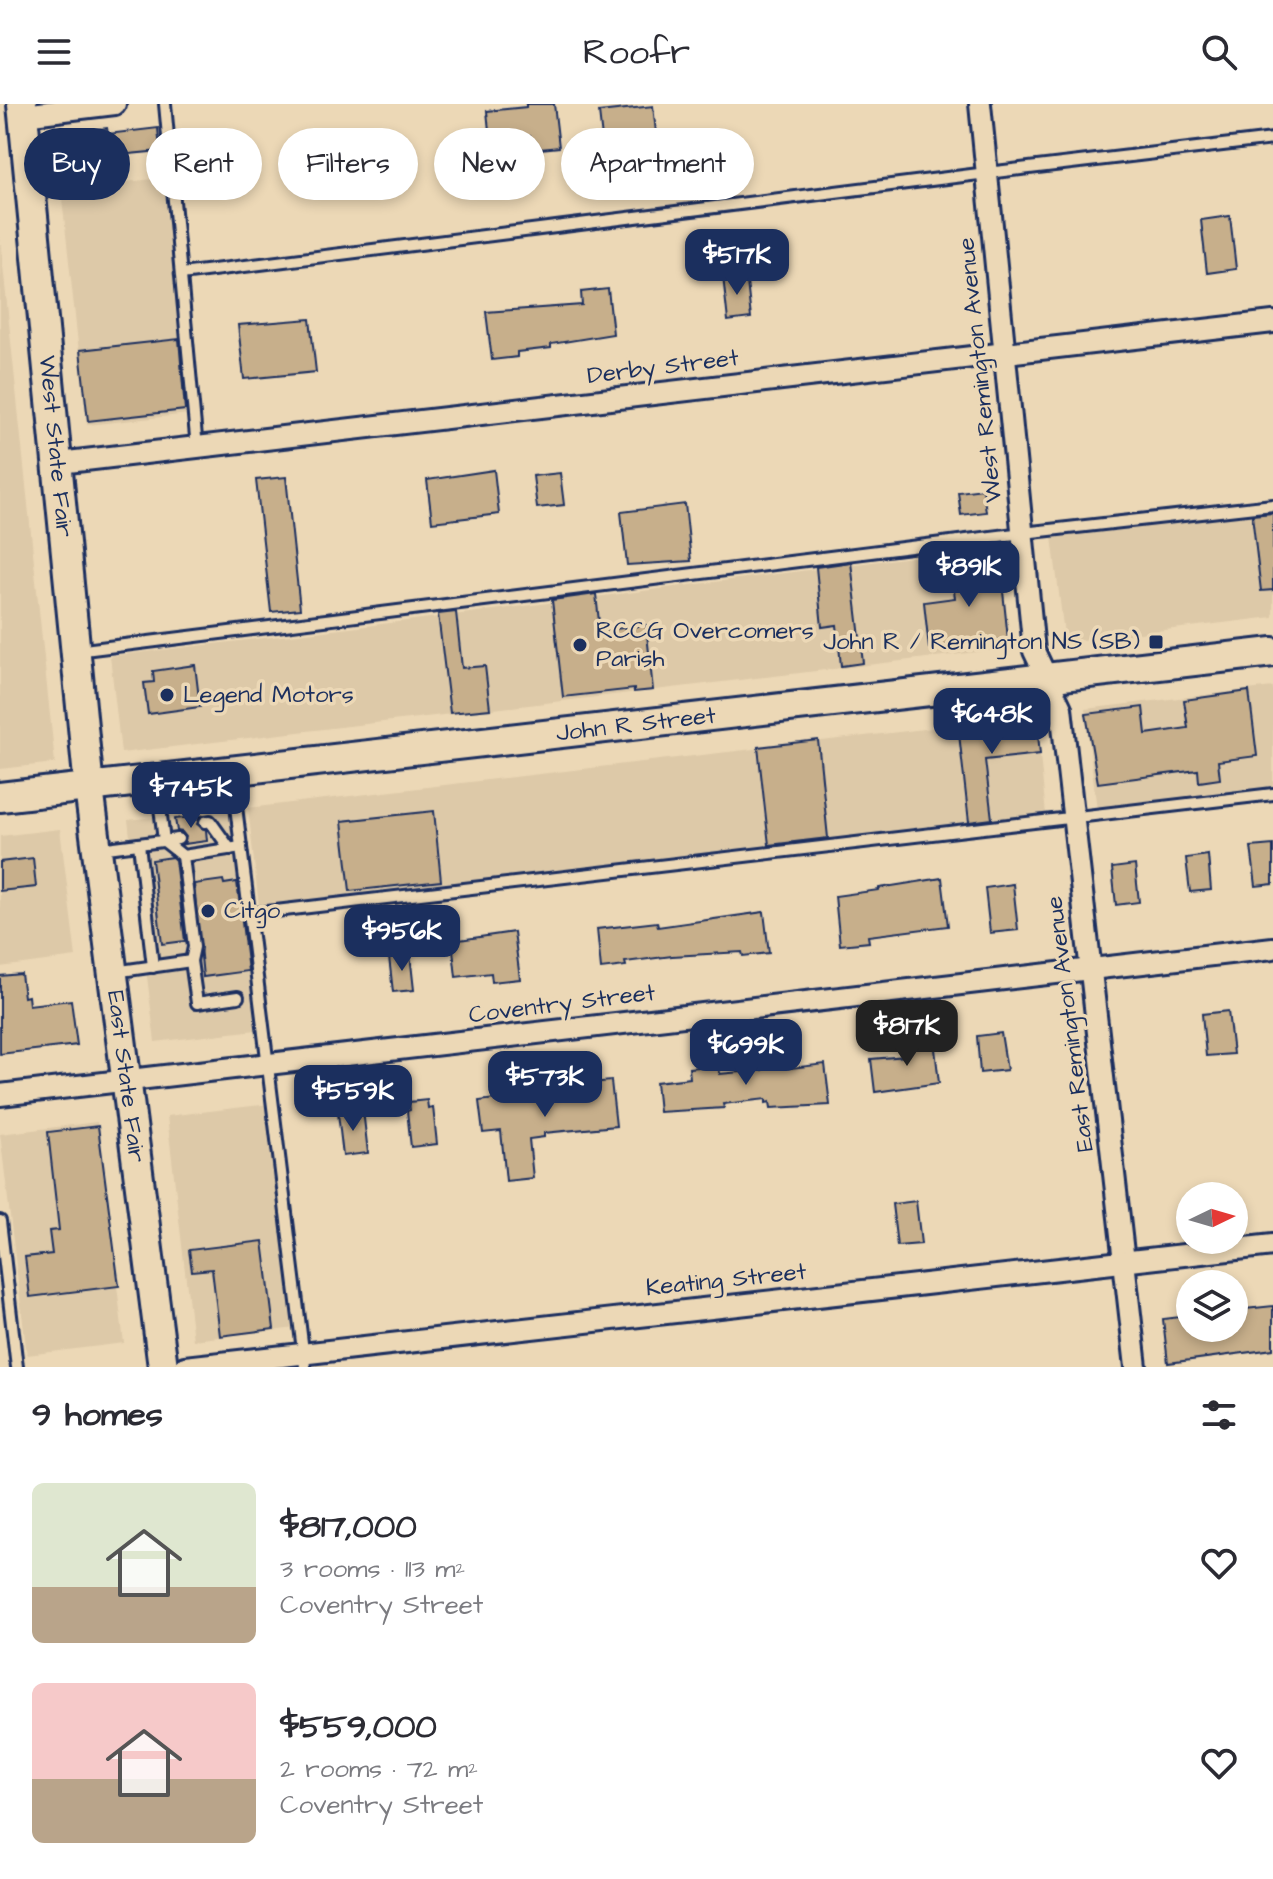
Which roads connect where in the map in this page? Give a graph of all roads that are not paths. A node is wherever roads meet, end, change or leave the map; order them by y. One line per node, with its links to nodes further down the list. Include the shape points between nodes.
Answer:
1 (115, 104): 4 (street)
2 (165, 104): 7 (lane)
3 (980, 104): 6 (street, West Remington Avenue)
4 (22, 109): 11 (main road, West State Fair)
5 (1273, 139): 6 (lane)
6 (987, 173): 7 (lane); 9 (street, West Remington Avenue)
7 (181, 274): 10 (lane)
8 (1273, 322): 9 (street, Derby Street)
9 (1005, 353): 10 (street, Derby Street); 13 (street, West Remington Avenue)
10 (197, 448): 11 (street, Derby Street)
11 (59, 463): 14 (main road, West State Fair)
12 (1273, 505): 13 (lane)
13 (1023, 533): 14 (lane); 16 (street, West Remington Avenue, via 1034,651)
14 (75, 651): 19 (main road, West State Fair)
15 (1273, 652): 16 (main road, John R Street)
16 (1046, 677): 17 (main road, John R Street); 22 (street, East Remington Avenue, via 1061,708)
17 (232, 772): 18 (main road, John R Street); 31 (lane)
18 (157, 780): 19 (main road, John R Street); 25 (lane)
19 (89, 788): 21 (main road, John R Street); 32 (main road, East State Fair)
20 (1273, 794): 22 (lane)
21 (0, 797)
22 (1072, 817): 34 (lane); 38 (street, East Remington Avenue)
23 (205, 822): 26 (lane, via 210,821)
24 (176, 826): 25 (lane)
25 (162, 827): 29 (lane)
26 (219, 834): 27 (lane); 31 (lane)
27 (206, 835)
28 (178, 839): 29 (lane)
29 (164, 841): 30 (lane); 33 (lane)
30 (139, 844): 32 (lane); 37 (lane, via 150,888)
31 (235, 848): 33 (lane); 34 (lane)
32 (97, 850): 39 (main road, East State Fair)
33 (183, 856): 36 (lane, via 194,947)
34 (250, 914): 41 (lane)
35 (1273, 948): 38 (street, Coventry Street)
36 (191, 961): 37 (lane); 40 (lane, via 197,1003)
37 (153, 967): 39 (lane)
38 (1089, 969): 41 (street, Coventry Street); 47 (street, East Remington Avenue)
39 (112, 972): 42 (main road, East State Fair)
40 (238, 997)
41 (268, 1064): 42 (street, Coventry Street); 48 (lane)
42 (126, 1081): 43 (street, Coventry Street); 50 (main road, East State Fair)
43 (0, 1095)
44 (0, 1221): 46 (lane)
45 (1273, 1245): 47 (street, Keating Street)
46 (2, 1246): 49 (lane)
47 (1124, 1262): 48 (street, Keating Street); 52 (street, East Remington Avenue)
48 (305, 1360): 51 (street, Keating Street)
49 (17, 1367)
50 (163, 1367)
51 (185, 1367)
52 (1136, 1367)

